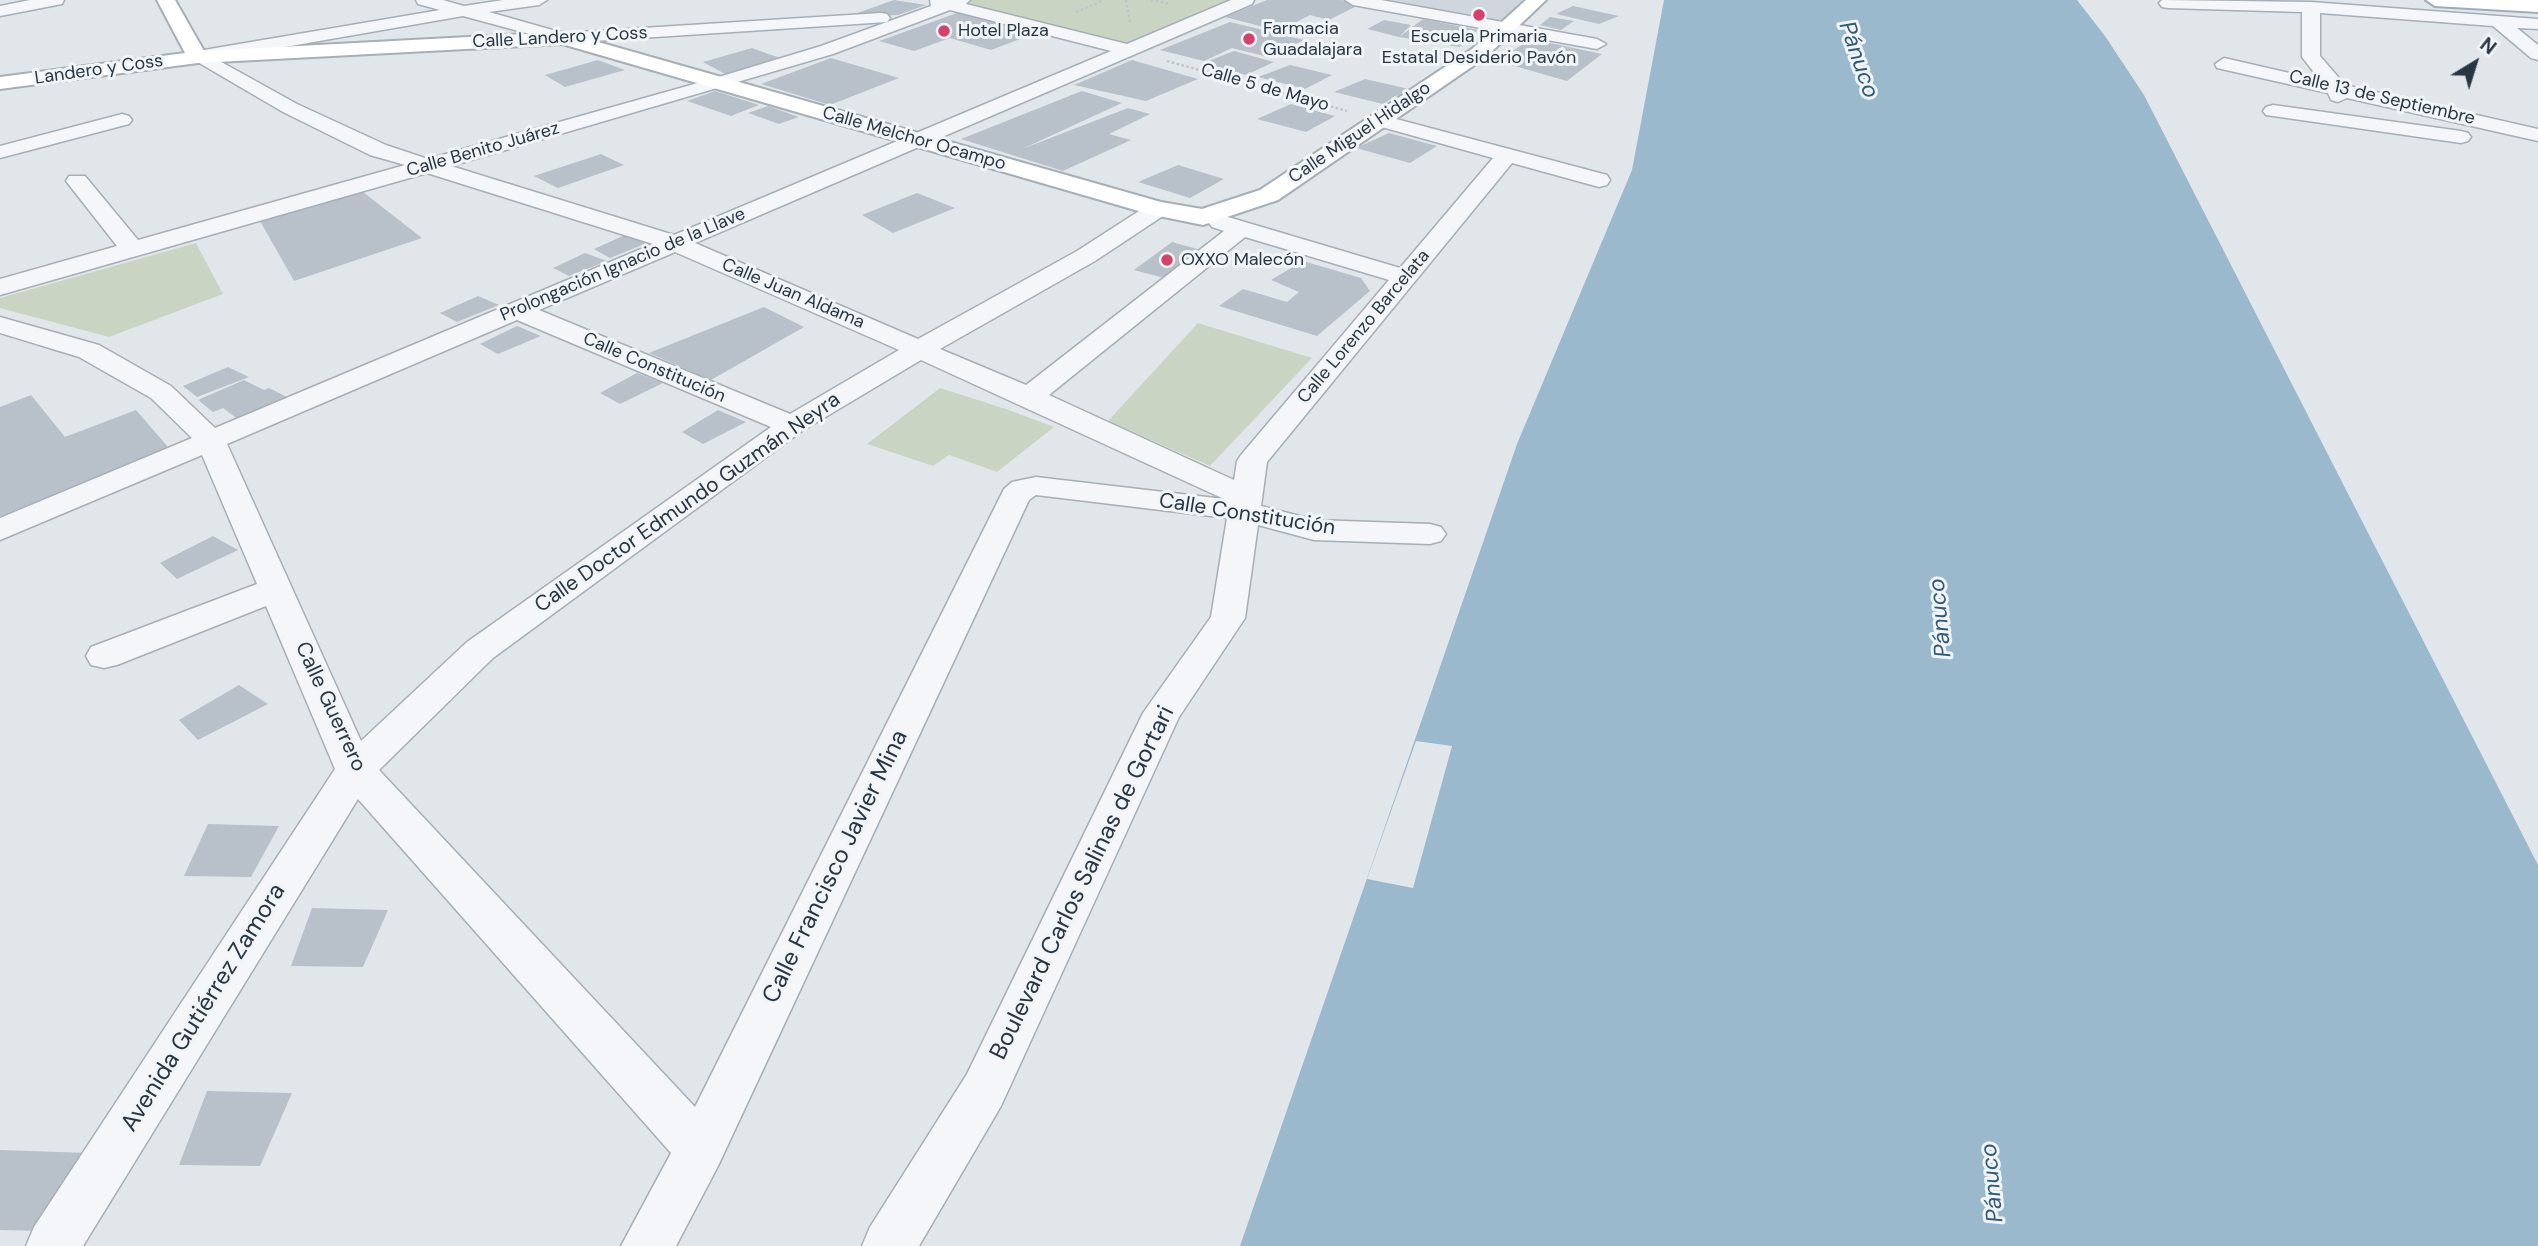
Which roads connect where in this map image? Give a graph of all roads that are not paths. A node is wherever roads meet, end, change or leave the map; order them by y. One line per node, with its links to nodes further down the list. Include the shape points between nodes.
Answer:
1 (56, 0): 13 (street)
2 (166, 0): 24 (street)
3 (424, 0): 14 (street, Calle Melchor Ocampo)
4 (539, 0): 14 (street)
5 (1246, 0): 22 (street, Prolongación Ignacio de la Llave)
6 (1353, 0): 17 (street)
7 (1537, 0): 17 (street, Calle Miguel Hidalgo)
8 (2435, 0): 11 (street)
9 (2168, 3): 12 (street)
10 (941, 5): 18 (street, Calle Landero y Coss); 22 (street); 27 (street, Calle Benito Juárez, via 827,50)
11 (2538, 6)
12 (2311, 7): 15 (street); 28 (street, via 2311,57)
13 (0, 11)
14 (462, 11): 18 (street, Calle Melchor Ocampo); 24 (street)
15 (2500, 22): 16 (street); 19 (street)
16 (2538, 24)
17 (1507, 29): 21 (street); 31 (street, Calle Miguel Hidalgo)
18 (563, 38): 24 (street, Calle Landero y Coss); 27 (street, Calle Melchor Ocampo)
19 (2518, 38): 20 (street); 23 (street)
20 (2538, 40)
21 (1597, 44)
22 (1129, 50): 34 (street, Prolongación Ignacio de la Llave)
23 (2538, 54)
24 (198, 57): 26 (street, Landero y Coss); 38 (street, Calle Juan Aldama, via 378,150)
25 (2224, 64): 28 (street, Calle 13 de Septiembre)
26 (0, 83)
27 (719, 83): 34 (street, Calle Melchor Ocampo); 38 (street, Calle Benito Juárez)
28 (2337, 88): 32 (street); 33 (street, Calle 13 de Septiembre)
29 (2273, 111): 32 (street)
30 (122, 120): 36 (street)
31 (1378, 120): 37 (street); 42 (street, Calle Miguel Hidalgo, via 1269,195)
32 (2341, 120): 35 (street)
33 (2538, 135)
34 (917, 140): 41 (street, Calle Melchor Ocampo); 44 (street, Prolongación Ignacio de la Llave)
35 (2538, 147)
36 (0, 152)
37 (1507, 155): 39 (street); 46 (street, Calle Lorenzo Barcelata)
38 (432, 165): 44 (street, Calle Juan Aldama); 45 (street, Calle Benito Juárez)
39 (1598, 180)
40 (77, 181): 45 (street)
41 (1158, 209): 42 (street, Calle Melchor Ocampo); 50 (street, Calle Doctor Edmundo Guzmán Neyra, via 1086,256)
42 (1203, 217): 43 (street, Calle Melchor Ocampo)
43 (1241, 229): 46 (street, Calle Melchor Ocampo); 51 (street)
44 (675, 243): 48 (street, Prolongación Ignacio de la Llave); 50 (street, Calle Juan Aldama)
45 (133, 250): 47 (street, Calle Benito Juárez)
46 (1405, 277): 55 (street, Calle Lorenzo Barcelata, via 1252,461)
47 (0, 287)
48 (516, 310): 52 (street, Calle Constitución); 53 (street, Prolongación Ignacio de la Llave)
49 (0, 325): 53 (street, Calle Guerrero, via 89,351 161,392)
50 (920, 349): 51 (street, Calle Juan Aldama); 52 (street, Calle Doctor Edmundo Guzmán Neyra)
51 (1029, 397): 55 (street, Calle Juan Aldama)
52 (792, 425): 60 (street, Calle Doctor Edmundo Guzmán Neyra, via 480,650)
53 (210, 439): 56 (street, Prolongación Ignacio de la Llave); 58 (street, Calle Guerrero)
54 (1023, 489): 55 (street, Calle Constitución, via 1036,485); 61 (street, Calle Francisco Javier Mina)
55 (1246, 504): 57 (street, Calle Constitución, via 1314,530); 64 (street, Boulevard Carlos Salinas de Gortari, via 1228,618 1163,713 984,1090)
56 (0, 530)
57 (1430, 534)
58 (276, 589): 59 (street); 60 (street, Calle Guerrero)
59 (104, 656)
60 (355, 770): 61 (street, Calle Guerrero); 62 (street, Avenida Gutiérrez Zamora)
61 (700, 1149): 63 (street, Calle Francisco Javier Mina)
62 (53, 1246)
63 (648, 1246)
64 (889, 1246)

